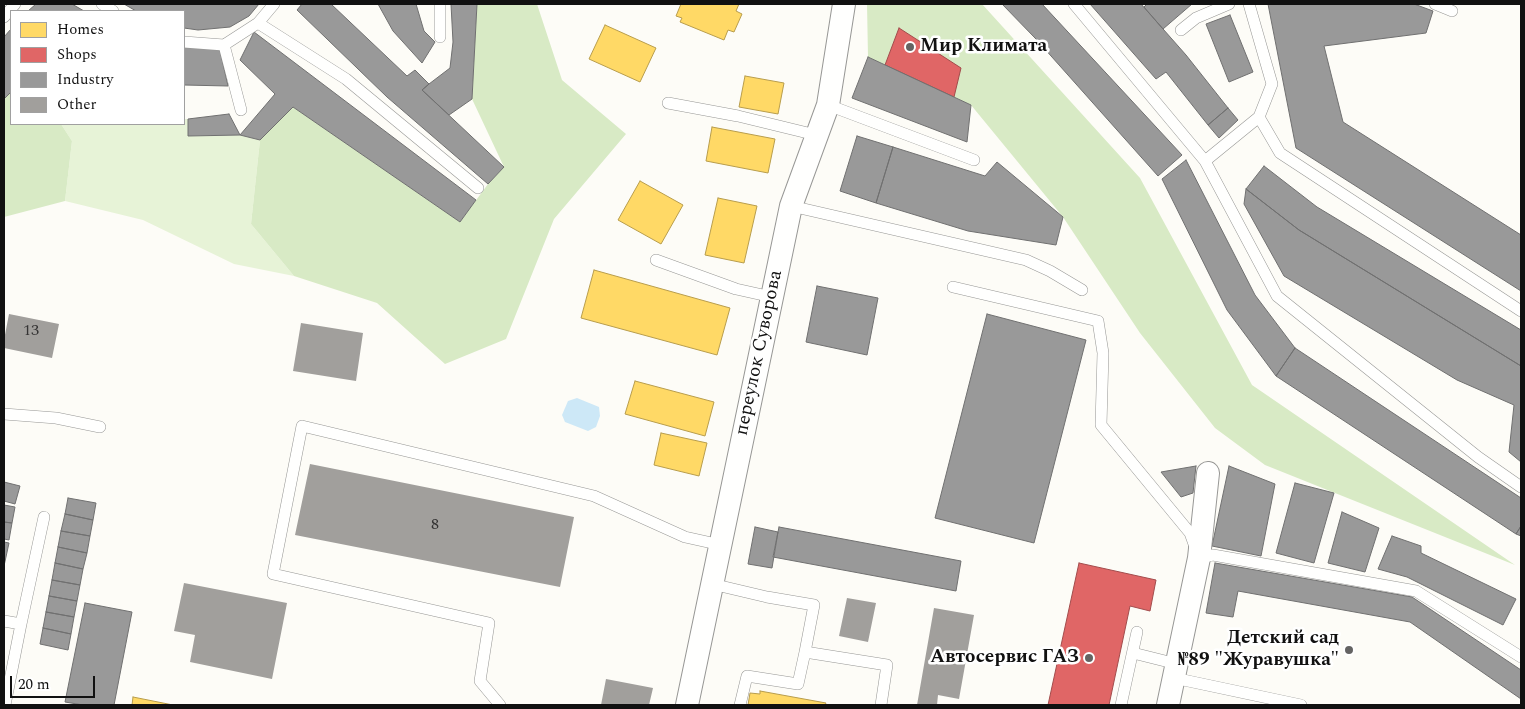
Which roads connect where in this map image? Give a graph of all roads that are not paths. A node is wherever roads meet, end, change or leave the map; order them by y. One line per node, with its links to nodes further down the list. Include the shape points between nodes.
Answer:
1 (15, 4): 10 (lane)
2 (274, 4): 11 (lane)
3 (440, 4): 13 (lane)
4 (844, 4): 17 (street, переулок Суворова)
5 (1074, 4): 22 (lane)
6 (1230, 4): 12 (lane, via 1196,18)
7 (1249, 4): 19 (lane, via 1272,84)
8 (1435, 4): 9 (lane)
9 (1452, 11)
10 (4, 17)
11 (258, 23): 15 (lane); 23 (lane, via 346,80)
12 (1181, 30)
13 (440, 37)
14 (185, 42): 15 (lane)
15 (224, 45): 18 (lane)
16 (668, 103): 20 (lane)
17 (828, 105): 20 (street, переулок Суворова); 21 (lane)
18 (241, 110)
19 (1259, 117): 22 (lane); 29 (lane, via 1280,153)
20 (816, 135): 24 (street, переулок Суворова)
21 (974, 160)
22 (1205, 161): 33 (lane, via 1277,296 1478,457)
23 (478, 188)
24 (791, 206): 27 (lane, via 1026,260); 28 (street, переулок Суворова)
25 (656, 260): 28 (lane, via 736,289)
26 (953, 287): 36 (lane, via 1098,322 1103,353 1101,425 1190,533)
27 (1082, 290)
28 (772, 297): 35 (street, переулок Суворова)
29 (1521, 311)
30 (4, 414): 31 (lane, via 56,418)
31 (100, 427)
32 (1208, 473): 36 (street)
33 (1521, 487)
34 (44, 517): 39 (lane)
35 (720, 545): 37 (street, переулок Суворова); 46 (lane, via 684,537 594,496 302,426 273,574 489,624 480,681)
36 (1199, 558): 43 (lane, via 1213,555 1416,591); 44 (street)
37 (712, 584): 41 (lane, via 814,605); 47 (street, переулок Суворова)
38 (4, 621): 39 (lane)
39 (21, 624): 45 (lane)
40 (1137, 632): 42 (lane)
41 (805, 652): 48 (lane, via 798,684 747,676); 49 (lane, via 887,665)
42 (1133, 653): 44 (lane); 50 (lane)
43 (1521, 657)
44 (1176, 671): 51 (street); 52 (lane)
45 (5, 705)
46 (500, 705)
47 (687, 705)
48 (740, 705)
49 (881, 705)
50 (1121, 705)
51 (1168, 705)
52 (1301, 705)

